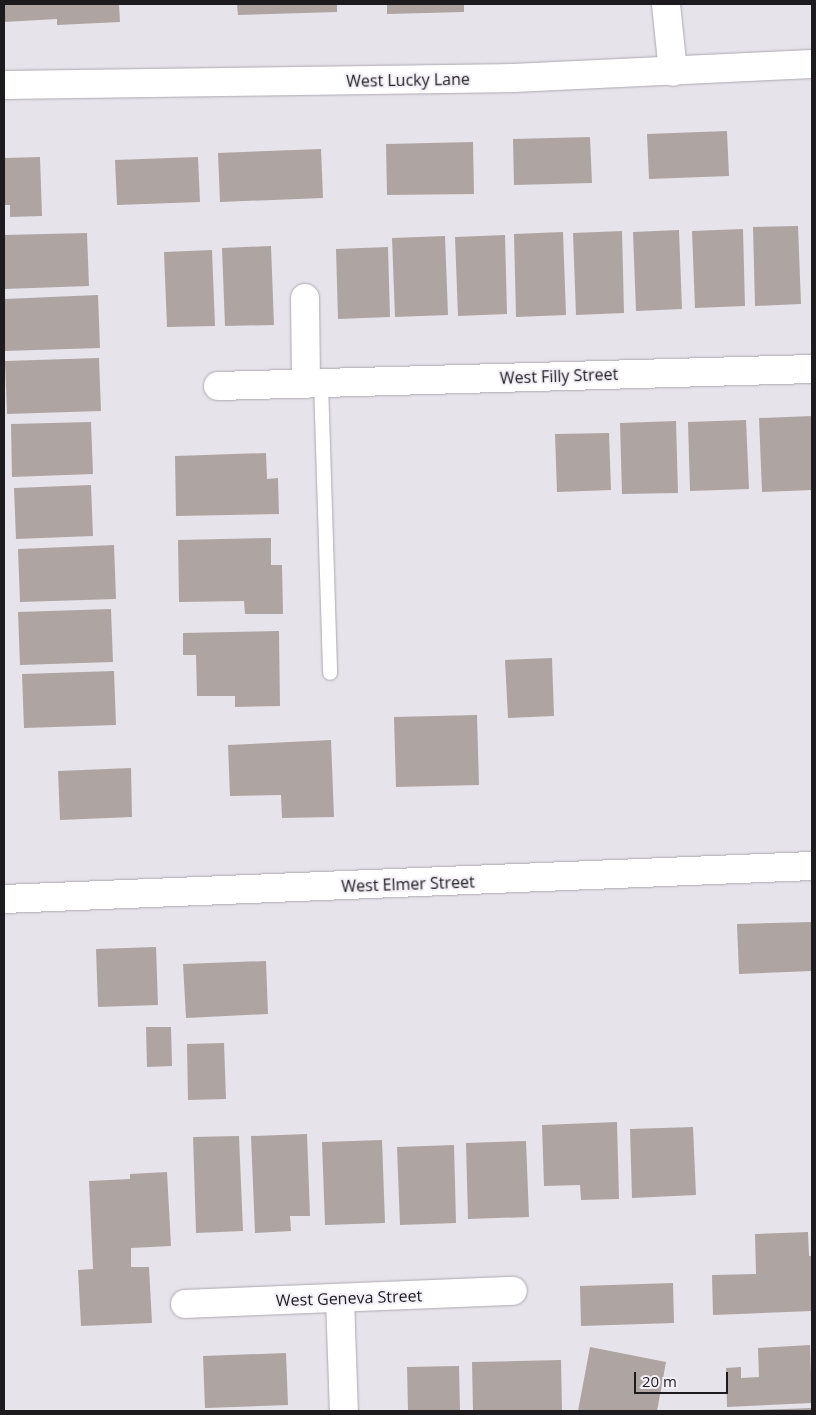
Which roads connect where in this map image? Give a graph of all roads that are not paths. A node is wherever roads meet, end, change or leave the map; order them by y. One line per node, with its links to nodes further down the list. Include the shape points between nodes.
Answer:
1 (666, 4): 3 (street)
2 (812, 64): 3 (street, West Lucky Lane)
3 (673, 72): 4 (street, West Lucky Lane, via 513,78)
4 (4, 85)
5 (305, 298): 7 (street)
6 (812, 369): 7 (street, West Filly Street)
7 (313, 383): 8 (street, West Filly Street); 9 (lane)
8 (218, 386)
9 (330, 673)
10 (812, 866): 11 (street, West Elmer Street)
11 (4, 899)
12 (513, 1291): 13 (street, West Geneva Street)
13 (340, 1299): 14 (street, West Geneva Street); 15 (street)
14 (185, 1304)
15 (344, 1411)

